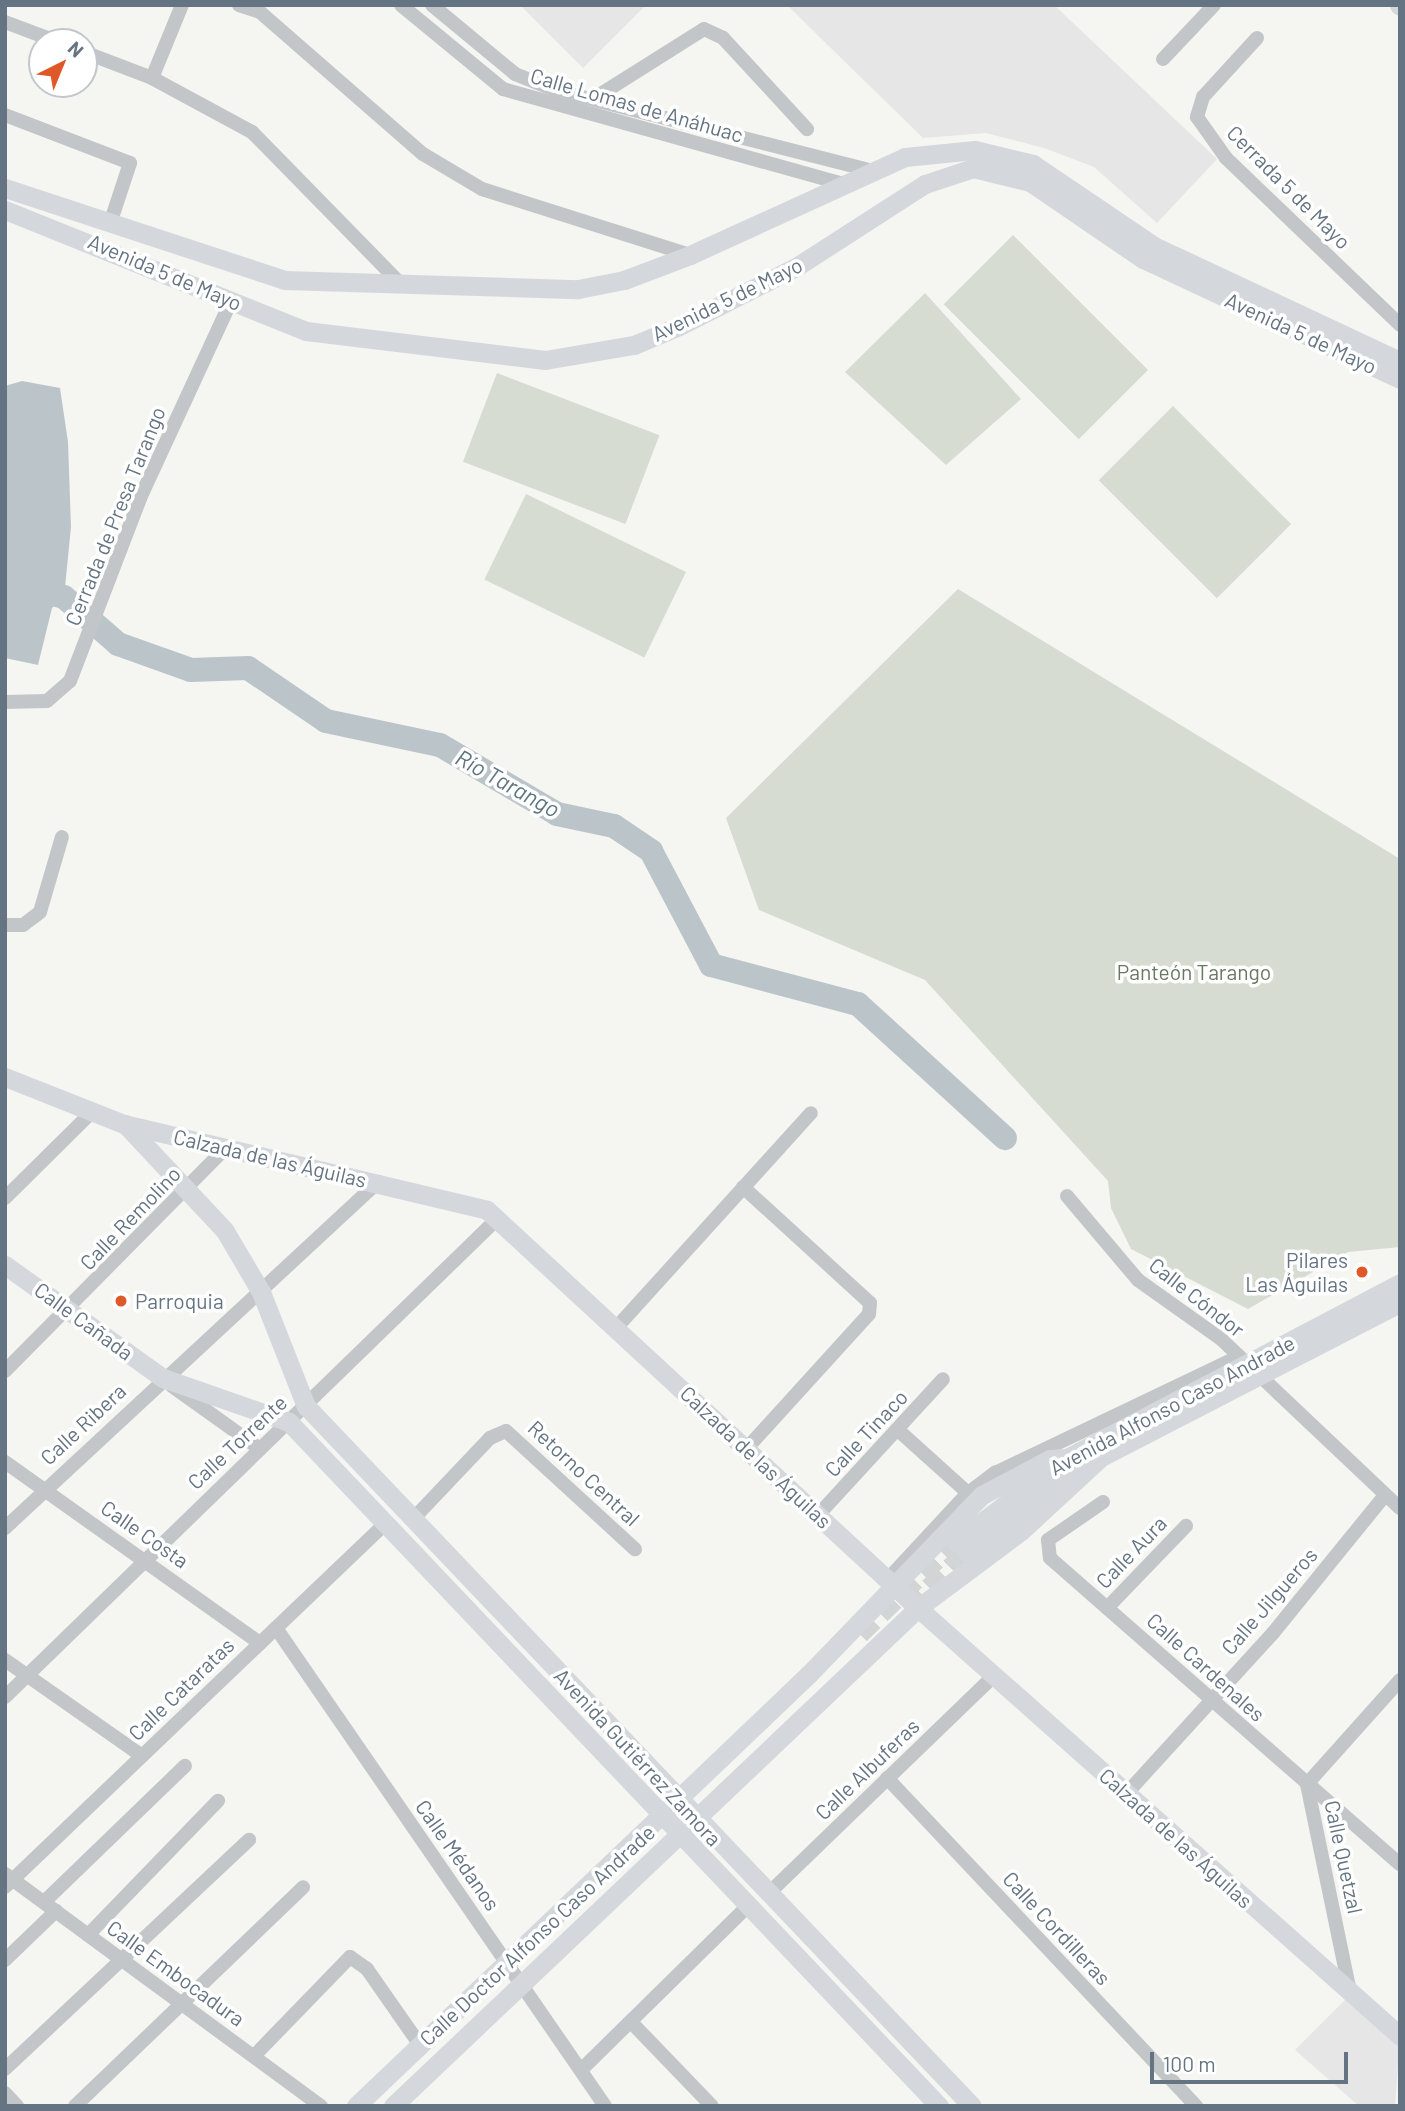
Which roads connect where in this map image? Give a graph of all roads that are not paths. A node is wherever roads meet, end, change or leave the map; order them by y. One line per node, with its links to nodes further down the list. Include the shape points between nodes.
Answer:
1 (182, 5): 12 (street)
2 (239, 5): 6 (street)
3 (401, 5): 18 (street, Calle Lomas de Anáhuac, via 503,89)
4 (432, 5): 13 (street, Calle Lomas de Anáhuac, via 515,74)
5 (1214, 5): 11 (street)
6 (261, 9): 22 (street, via 423,154 482,189)
7 (5, 22): 8 (street)
8 (28, 31)
9 (1258, 38): 26 (street, Cerrada 5 de Mayo, via 1203,97 1197,117 1226,158)
10 (98, 57): 12 (street)
11 (1163, 59)
12 (152, 78): 23 (street, via 252,132)
13 (593, 99): 15 (street, via 704,29 723,38); 17 (street, Calle Lomas de Anáhuac)
14 (5, 115): 21 (street, via 130,163)
15 (807, 129)
16 (973, 168): 18 (main road, via 925,164); 24 (main road, Avenida 5 de Mayo, via 1030,182 1143,259); 25 (main road, Avenida 5 de Mayo, via 925,184 796,267 679,326 587,355 533,359 342,338)
17 (872, 170): 18 (main road, Avenida 5 de Mayo); 24 (main road, Avenida 5 de Mayo, via 939,150 1007,155 1065,183 1154,246)
18 (846, 185): 22 (main road, Avenida 5 de Mayo)
19 (5, 188): 21 (main road, Avenida 5 de Mayo)
20 (5, 210): 25 (main road, Avenida 5 de Mayo)
21 (110, 224): 23 (main road, Avenida 5 de Mayo, via 284,280)
22 (690, 255): 23 (main road, Avenida 5 de Mayo, via 624,280 578,289)
23 (398, 281)
24 (1231, 291): 27 (main road, Avenida 5 de Mayo); 28 (main road, Avenida 5 de Mayo)
25 (231, 301): 29 (street, Cerrada de Presa Tarango, via 65,688 47,701)
26 (1400, 325)
27 (1400, 361)
28 (1400, 379)
29 (5, 702)
30 (62, 837): 31 (street, via 40,912 23,925)
31 (5, 925)
32 (5, 1077): 33 (main road, Calzada de las Águilas)
33 (91, 1112): 35 (main road, Calzada de las Águilas); 41 (street)
34 (811, 1113): 38 (street)
35 (124, 1124): 36 (main road, Calzada de las Águilas); 39 (main road)
36 (223, 1150): 37 (main road, Calzada de las Águilas); 39 (street, Calle Remolino)
37 (378, 1182): 42 (main road, Calzada de las Águilas, via 465,1202); 45 (street, Calle Ribera)
38 (743, 1186): 48 (street); 57 (street, via 870,1303 869,1314)
39 (190, 1187): 45 (main road); 47 (street, Calle Remolino)
40 (1067, 1196): 49 (street, Calle Cóndor, via 1138,1280)
41 (5, 1198)
42 (498, 1218): 48 (main road, Calzada de las Águilas); 53 (street, Calle Torrente)
43 (5, 1265): 47 (main road, Calle Cañada)
44 (1400, 1283): 56 (main road, Avenida Alfonso Caso Andrade)
45 (261, 1292): 51 (street, Calle Ribera); 53 (main road)
46 (1400, 1303): 56 (main road, Avenida Alfonso Caso Andrade)
47 (71, 1310): 50 (street, Calle Remolino); 51 (main road, Calle Cañada)
48 (616, 1328): 57 (main road, Calzada de las Águilas)
49 (1238, 1357): 63 (street, Avenida Alfonso Caso Andrade, via 1020,1460); 64 (street, Calle Cóndor)
50 (5, 1371)
51 (163, 1378): 54 (main road, Calle Cañada); 58 (street, Calle Cañada); 62 (street, Calle Ribera)
52 (943, 1379): 55 (street, Calle Tinaco)
53 (306, 1406): 54 (street, Calle Torrente); 68 (main road, Avenida Gutiérrez Zamora)
54 (289, 1422): 58 (street, Calle Torrente); 69 (main road, Avenida Gutiérrez Zamora)
55 (898, 1430): 63 (street); 67 (street, Calle Tinaco)
56 (1114, 1443): 59 (main road, Avenida Alfonso Caso Andrade); 60 (main road, Avenida Alfonso Caso Andrade)
57 (747, 1448): 67 (main road, Calzada de las Águilas)
58 (260, 1449): 73 (street, Calle Torrente)
59 (1067, 1458): 60 (main road, Avenida Alfonso Caso Andrade, via 961,1547); 76 (main road, Calle Doctor Alfonso Caso Andrade, via 1050,1459 982,1495)
60 (1099, 1459): 77 (main road, Calle Doctor Alfonso Caso Andrade, via 1021,1531)
61 (5, 1462): 62 (street, Calle Costa)
62 (44, 1490): 71 (street, Calle Ribera); 73 (street, Calle Costa)
63 (968, 1493): 76 (street, Avenida Alfonso Caso Andrade)
64 (1385, 1495): 66 (street, Calle Cóndor); 86 (street, Calle Jilgueros)
65 (1103, 1502): 78 (street, Calle Cardenales, via 1045,1546 1050,1558)
66 (1400, 1508)
67 (820, 1514): 76 (main road, Calzada de las Águilas)
68 (414, 1518): 72 (street, Retorno Central, via 490,1438 506,1431); 74 (main road, Avenida Gutiérrez Zamora)
69 (387, 1522): 75 (main road, Avenida Gutiérrez Zamora); 79 (street, Calle Cataratas)
70 (1186, 1526): 78 (street, Calle Aura)
71 (5, 1528)
72 (635, 1549)
73 (144, 1558): 80 (street, Calle Costa); 83 (street, Calle Torrente)
74 (453, 1560): 75 (main road); 93 (main road, Avenida Gutiérrez Zamora)
75 (436, 1576): 94 (main road, Avenida Gutiérrez Zamora)
76 (892, 1582): 77 (main road, Calzada de las Águilas); 93 (main road, Calle Doctor Alfonso Caso Andrade)
77 (918, 1608): 82 (main road, Calzada de las Águilas); 95 (main road, Calle Doctor Alfonso Caso Andrade)
78 (1107, 1608): 86 (street, Calle Cardenales)
79 (276, 1628): 80 (street, Calle Cataratas); 107 (street, Calle Médanos)
80 (260, 1643): 87 (street, Calle Cataratas)
81 (5, 1660): 83 (street)
82 (995, 1675): 89 (street, Calle Albuferas); 91 (main road, Calzada de las Águilas)
83 (27, 1676): 85 (street, Calle Torrente); 87 (street)
84 (1400, 1680): 90 (street, Calle Quetzal)
85 (5, 1697)
86 (1210, 1699): 90 (street, Calle Cardenales); 91 (street, Calle Jilgueros)
87 (142, 1756): 99 (street, Calle Cataratas)
88 (185, 1766): 103 (street)
89 (887, 1778): 101 (street, Calle Albuferas); 127 (street, Calle Cordilleras)
90 (1307, 1784): 98 (street, Calle Cardenales); 109 (street, Calle Quetzal)
91 (1126, 1794): 109 (main road, Calzada de las Águilas)
92 (218, 1801): 104 (street)
93 (678, 1801): 94 (main road, Calle Doctor Alfonso Caso Andrade); 95 (main road, Avenida Gutiérrez Zamora)
94 (663, 1815): 96 (main road, Avenida Gutiérrez Zamora); 107 (main road, Calle Doctor Alfonso Caso Andrade)
95 (694, 1818): 96 (main road, Calle Doctor Alfonso Caso Andrade); 101 (main road, Avenida Gutiérrez Zamora)
96 (678, 1832): 102 (main road, Avenida Gutiérrez Zamora); 108 (main road, Calle Doctor Alfonso Caso Andrade)
97 (249, 1840): 105 (street)
98 (1400, 1864)
99 (8, 1880): 103 (street, Calle Embocadura)
100 (303, 1887): 110 (street)
101 (769, 1894): 126 (main road, Avenida Gutiérrez Zamora)
102 (748, 1906): 111 (street); 125 (main road, Avenida Gutiérrez Zamora)
103 (50, 1907): 104 (street, Calle Embocadura); 106 (street)
104 (88, 1935): 105 (street, Calle Embocadura)
105 (122, 1959): 110 (street, Calle Embocadura); 115 (street)
106 (5, 1960)
107 (507, 1963): 108 (street, Calle Médanos); 113 (main road, Calle Doctor Alfonso Caso Andrade)
108 (521, 1982): 116 (street, Calle Médanos); 122 (main road, Calle Doctor Alfonso Caso Andrade)
109 (1350, 1992): 112 (main road, Calzada de las Águilas)
110 (182, 2004): 114 (street, Calle Embocadura); 119 (street)
111 (632, 2023): 116 (street); 124 (street)
112 (1400, 2036)
113 (420, 2045): 114 (street, via 367,1969 350,1957); 121 (main road, Calle Doctor Alfonso Caso Andrade)
114 (254, 2056): 120 (street, Calle Embocadura)
115 (5, 2069)
116 (581, 2070): 123 (street, Calle Médanos)
117 (5, 2093): 118 (street)
118 (17, 2106)
119 (75, 2106)
120 (321, 2106)
121 (356, 2106)
122 (393, 2106)
123 (605, 2106)
124 (712, 2106)
125 (939, 2106)
126 (972, 2106)
127 (1196, 2106)

